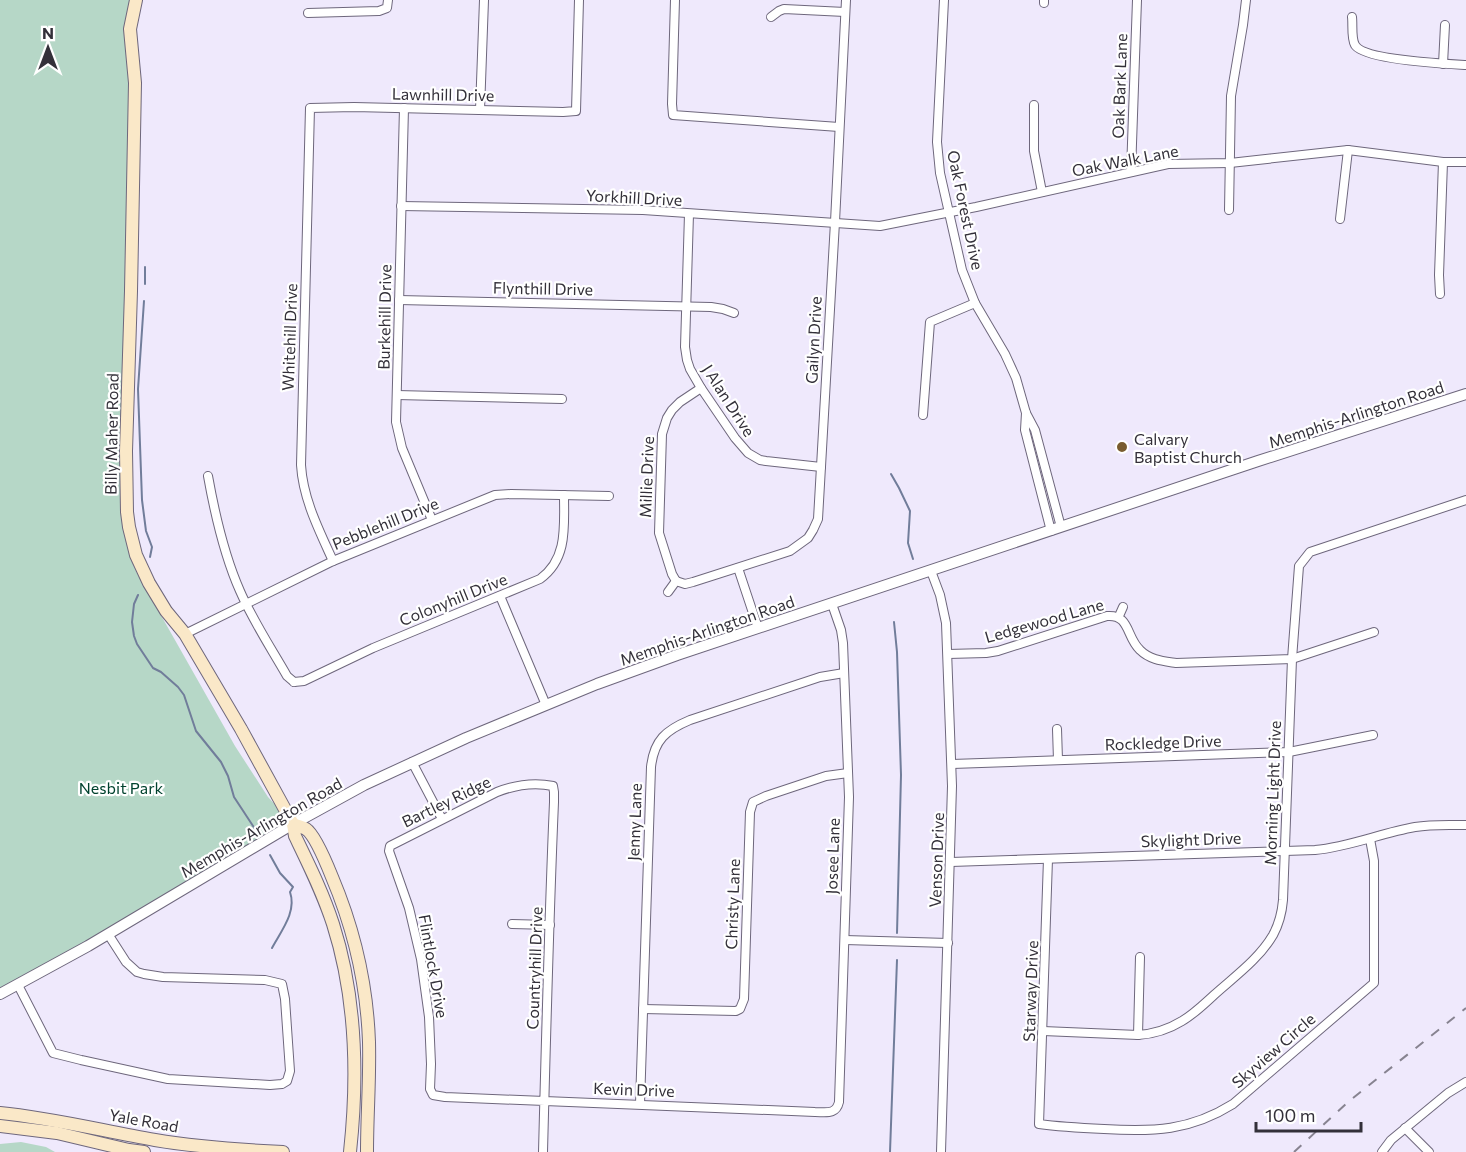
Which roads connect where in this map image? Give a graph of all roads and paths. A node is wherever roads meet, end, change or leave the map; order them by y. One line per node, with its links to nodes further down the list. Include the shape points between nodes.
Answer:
1 (136, 0): 64 (main road, Billy Maher Road, via 130,29 135,83 127,512 133,544 145,574 166,611)
2 (388, 0): 11 (street, via 387,8 379,11)
3 (484, 0): 20 (street)
4 (579, 0): 20 (street, Lawnhill Drive, via 576,111)
5 (675, 0): 21 (street, via 674,116)
6 (846, 0): 10 (street, Gailyn Drive)
7 (944, 0): 30 (street, Oak Forest Drive, via 937,148)
8 (1137, 0): 26 (street, Oak Bark Lane)
9 (1246, 0): 25 (street, via 1230,96)
10 (846, 12): 12 (street, via 784,9); 21 (street, Gailyn Drive)
11 (308, 13)
12 (771, 16)
13 (1352, 17): 15 (street, via 1354,44 1361,51)
14 (1445, 25): 15 (street)
15 (1443, 64): 16 (street)
16 (1466, 65)
17 (1034, 105): 27 (street, via 1034,151)
18 (310, 108): 19 (street, Lawnhill Drive); 52 (street, Whitehill Drive, via 301,465 309,505)
19 (404, 108): 20 (street, Lawnhill Drive); 28 (street, Burkehill Drive)
20 (480, 110)
21 (839, 127): 33 (street, Gailyn Drive)
22 (1348, 150): 23 (street, Oak Walk Lane); 25 (street, Oak Walk Lane); 32 (street)
23 (1443, 162): 24 (street, Oak Walk Lane); 35 (street)
24 (1466, 162)
25 (1230, 163): 26 (street, Oak Walk Lane, via 1168,164); 29 (street)
26 (1131, 172): 27 (street, Oak Walk Lane)
27 (1042, 192): 30 (street, Oak Walk Lane)
28 (401, 206): 31 (street, Yorkhill Drive); 36 (street, Burkehill Drive)
29 (1229, 210)
30 (949, 213): 34 (street, Oak Walk Lane, via 880,226); 37 (street, Oak Forest Drive, via 962,270)
31 (689, 214): 33 (street, Yorkhill Drive); 38 (street, J Alan Drive)
32 (1340, 219)
33 (835, 222): 34 (street, Yorkhill Drive); 45 (street, Gailyn Drive)
34 (865, 225)
35 (1440, 294)
36 (399, 300): 38 (street, Flynthill Drive); 42 (street, Burkehill Drive)
37 (975, 303): 44 (street, via 930,322); 51 (street, Oak Forest Drive, via 1016,378 1026,412 1025,430)
38 (687, 307): 39 (street, Flynthill Drive); 40 (street, J Alan Drive, via 687,360)
39 (734, 313)
40 (701, 388): 45 (street, J Alan Drive, via 748,453 760,460); 55 (street, Millie Drive, via 672,410 662,434 659,530)
41 (1466, 394): 51 (street, Memphis-Arlington Road)
42 (397, 395): 43 (street); 50 (street, Burkehill Drive, via 399,439)
43 (562, 399)
44 (923, 415)
45 (821, 467): 53 (street, Gailyn Drive, via 819,514 811,535 790,551)
46 (208, 476): 58 (street, via 221,536)
47 (564, 495): 48 (street, Pebblehill Drive); 50 (street, Pebblehill Drive, via 502,494); 57 (street, Colonyhill Drive, via 562,544 554,565 540,579)
48 (609, 496)
49 (1466, 500): 66 (street, Morning Light Drive, via 1310,552 1299,566)
50 (432, 520): 52 (street, Pebblehill Drive)
51 (1056, 529): 54 (street, Memphis-Arlington Road)
52 (333, 561): 58 (street, Pebblehill Drive)
53 (738, 568): 55 (street, Gailyn Drive, via 685,584); 62 (street)
54 (931, 571): 59 (street, Memphis-Arlington Road); 65 (street, Venson Drive, via 944,612)
55 (676, 581): 56 (street)
56 (668, 592)
57 (500, 596): 58 (street, Colonyhill Drive, via 372,648 293,686); 68 (street)
58 (247, 604): 64 (street, Pebblehill Drive)
59 (832, 604): 62 (street, Memphis-Arlington Road); 67 (street, Josee Lane, via 842,637)
60 (1123, 607): 61 (street)
61 (1119, 616): 65 (street, Ledgewood Lane, via 1107,616 998,651); 66 (street, Ledgewood Lane, via 1138,648 1159,660 1176,663)
62 (758, 628): 68 (street, Memphis-Arlington Road, via 639,668)
63 (1374, 632): 66 (street, Ledgewood Lane)
64 (185, 634): 78 (main road, Billy Maher Road)
65 (948, 654): 74 (street, Venson Drive)
66 (1292, 659): 71 (street, Morning Light Drive)
67 (844, 673): 75 (street, Josee Lane); 95 (street, Jenny Lane, via 820,677 690,720 667,732 658,744 651,767)
68 (546, 705): 73 (street, Memphis-Arlington Road)
69 (1057, 729): 72 (street)
70 (1373, 735): 71 (street, Rockledge Drive)
71 (1289, 752): 72 (street, Rockledge Drive); 82 (street, Morning Light Drive)
72 (1058, 760): 74 (street, Rockledge Drive)
73 (412, 762): 77 (street); 78 (street, Memphis-Arlington Road)
74 (952, 764): 84 (street, Venson Drive)
75 (848, 773): 88 (street, Josee Lane); 95 (street, Christy Lane, via 826,776 766,796 751,806 744,999 740,1009)
76 (553, 786): 77 (street, Bartley Ridge, via 529,784 503,789); 86 (street, Countryhill Drive)
77 (442, 819): 81 (street, Bartley Ridge)
78 (293, 825): 87 (street, Memphis-Arlington Road); 91 (main road, via 307,830 322,853 341,897); 92 (main road, via 334,926)
79 (1466, 825): 80 (street, Skylight Drive, via 1421,826)
80 (1370, 838): 82 (street, Skylight Drive, via 1324,849); 104 (street, Skyview Circle, via 1374,861 1374,983 1275,1070 1226,1109 1172,1128 1136,1131)
81 (390, 846): 99 (street, Flintlock Drive, via 421,959 429,1017)
82 (1286, 850): 83 (street, Skylight Drive); 97 (street, Morning Light Drive, via 1282,910 1261,951 1190,1016 1159,1031)
83 (1048, 859): 84 (street, Skylight Drive); 96 (street, Starway Drive)
84 (951, 862): 89 (street, Venson Drive)
85 (512, 924): 86 (street)
86 (550, 925): 100 (street, Countryhill Drive)
87 (108, 934): 93 (street, Memphis-Arlington Road); 93 (street, via 137,972 282,984 289,1078 284,1083 264,1085 168,1079 51,1056 42,1028)
88 (845, 940): 89 (street); 102 (street, Josee Lane)
89 (948, 944): 112 (street, Venson Drive)
90 (1140, 957): 97 (street)
91 (363, 981): 92 (main road); 110 (main road, via 369,1042)
92 (347, 984): 109 (main road, via 353,1044)
93 (18, 985): 94 (street, Memphis-Arlington Road)
94 (0, 994)
95 (643, 1009): 101 (street, Jenny Lane)
96 (1043, 1031): 97 (street, Morning Light Drive); 104 (street, Starway Drive)
97 (1138, 1035)
98 (1466, 1082): 106 (street)
99 (432, 1093): 100 (street, Kevin Drive)
100 (544, 1101): 101 (street, Kevin Drive); 111 (street, Countryhill Drive)
101 (640, 1104): 102 (street, Kevin Drive)
102 (836, 1110)
103 (0, 1113): 108 (main road, Yale Road, via 194,1146)
104 (1040, 1124)
105 (0, 1126): 107 (main road, Yale Road, via 57,1133)
106 (1405, 1128): 113 (street); 114 (street)
107 (144, 1152)
108 (283, 1152)
109 (350, 1152)
110 (367, 1152)
111 (543, 1152)
112 (941, 1152)
113 (1382, 1152)
114 (1429, 1152)

